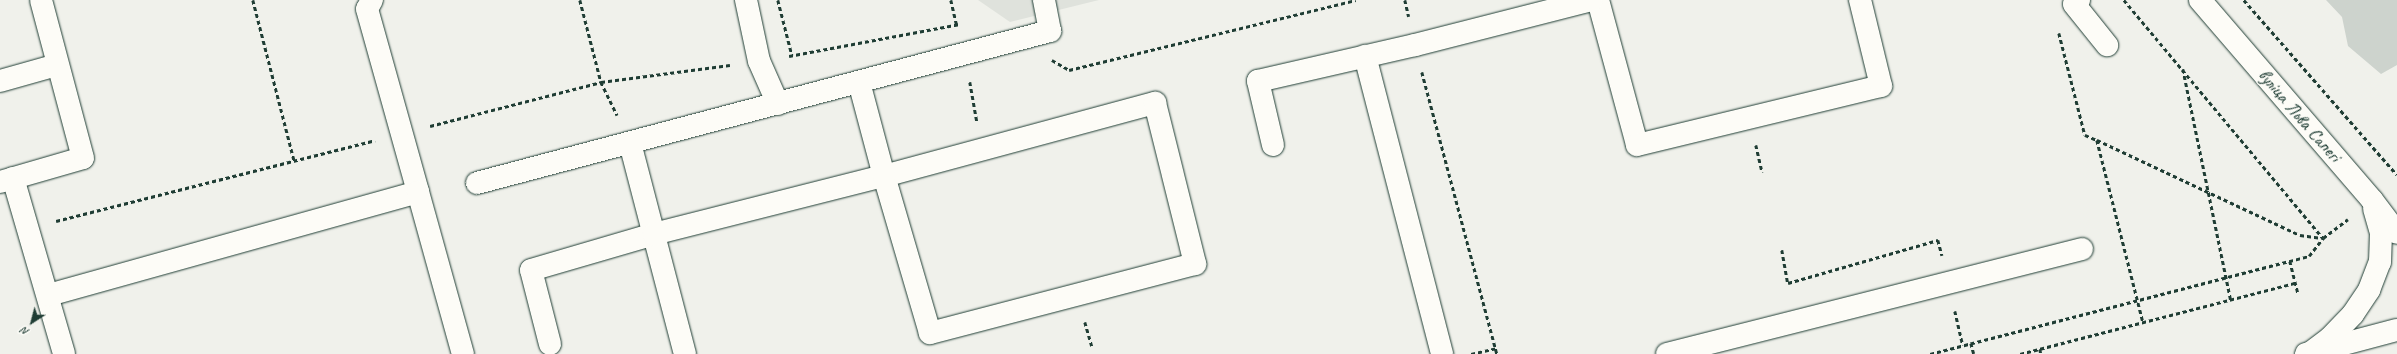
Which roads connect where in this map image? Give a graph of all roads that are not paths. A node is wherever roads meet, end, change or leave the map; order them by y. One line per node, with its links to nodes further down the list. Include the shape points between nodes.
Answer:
1 (41, 0): 12 (street)
2 (372, 0): 21 (street, via 368,9)
3 (746, 0): 15 (street, via 759,61)
4 (1044, 0): 14 (street, via 1050,31)
5 (1591, 0): 11 (street)
6 (1598, 0): 7 (street, via 1636,144 1881,86)
7 (1860, 0)
8 (2079, 0): 10 (street, via 2074,4)
9 (2200, 0): 22 (street, вуліца Льва Сапегі)
10 (2107, 45)
11 (1366, 56): 17 (street, via 1258,81); 33 (street)
12 (57, 65): 13 (street); 19 (street, via 83,158)
13 (0, 81)
14 (859, 82): 15 (street); 18 (street)
15 (778, 104): 16 (street)
16 (630, 143): 20 (street); 24 (street)
17 (1273, 145)
18 (884, 176): 18 (street, via 930,333 1195,264 1155,103); 24 (street)
19 (7, 180): 26 (street, via 28,228)
20 (477, 183)
21 (418, 192): 26 (street); 31 (street)
22 (2372, 200): 23 (street, вуліца Льва Сапегі); 29 (street, via 2381,240 2380,262 2369,290 2353,314 2330,338)
23 (2397, 233)
24 (654, 234): 28 (street, via 531,270); 32 (street)
25 (2082, 249): 34 (street)
26 (49, 295): 30 (street)
27 (2397, 330): 29 (street)
28 (550, 344)
29 (2308, 353)
30 (64, 354)
31 (463, 354)
32 (686, 354)
33 (1442, 354)
34 (1667, 354)

